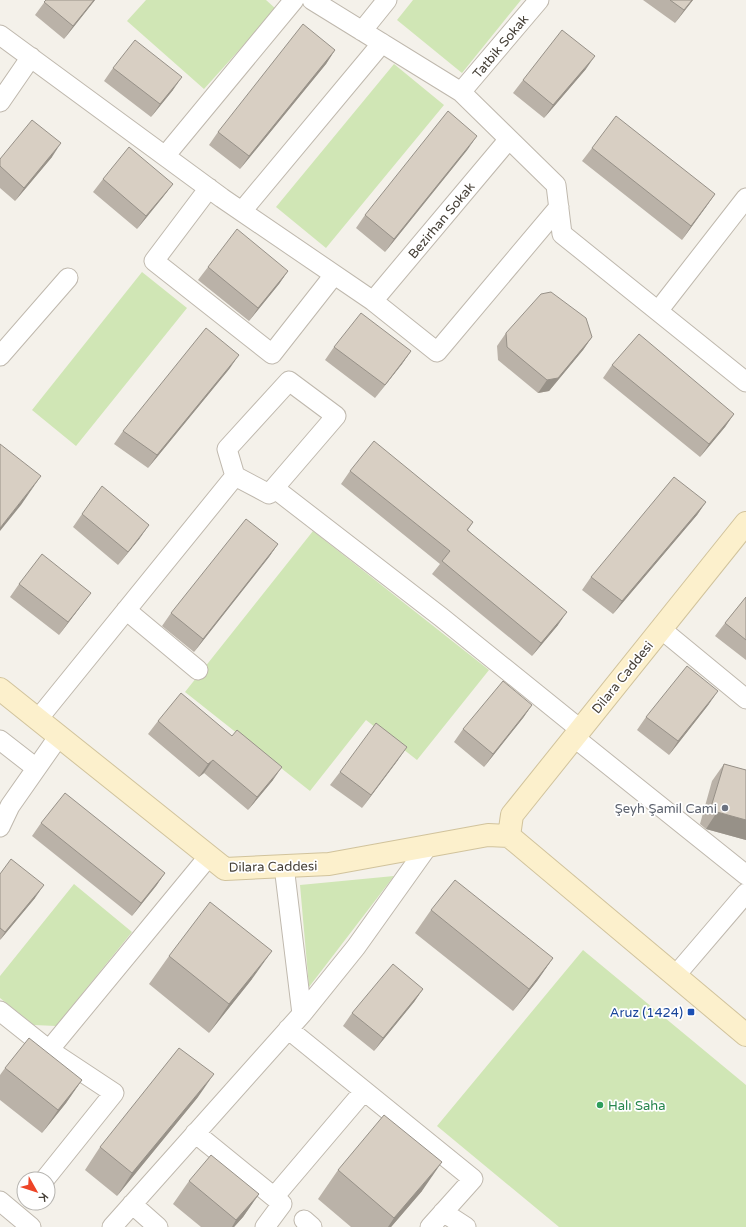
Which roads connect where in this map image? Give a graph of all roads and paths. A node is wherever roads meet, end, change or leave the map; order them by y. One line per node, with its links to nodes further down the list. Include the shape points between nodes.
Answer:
1 (294, 0): 12 (street)
2 (312, 0): 5 (street)
3 (387, 0): 5 (street)
4 (539, 0): 9 (street, Tatbik Sokak)
5 (362, 31): 7 (street)
6 (0, 35): 8 (street)
7 (382, 43): 9 (street); 16 (street)
8 (30, 57): 10 (street); 12 (street)
9 (461, 92): 11 (street)
10 (0, 102)
11 (509, 139): 15 (street, via 556,184); 19 (street, Bezirhan Sokak)
12 (165, 156): 13 (street)
13 (209, 188): 16 (street); 17 (street, via 154,261 272,354)
14 (746, 198): 20 (street)
15 (559, 207): 19 (street, via 436,352); 20 (street, via 562,234)
16 (242, 211): 17 (street)
17 (334, 275): 19 (street)
18 (68, 278): 21 (street)
19 (373, 302)
20 (658, 312): 22 (street)
21 (0, 356)
22 (746, 382)
23 (235, 476): 24 (street, via 269,494); 24 (street, via 227,449 288,381 336,416); 26 (street)
24 (274, 488): 32 (street, via 441,617)
25 (744, 531): 27 (street, Dilara Caddesi)
26 (126, 610): 28 (street); 31 (street)
27 (661, 629): 30 (street); 32 (street, Dilara Caddesi)
28 (198, 670)
29 (0, 689): 31 (street, Dilara Caddesi)
30 (746, 699)
31 (38, 719): 33 (street, Dilara Caddesi)
32 (578, 734): 38 (street, Dilara Caddesi, via 512,815); 42 (street)
33 (59, 736): 35 (street); 40 (street, Dilara Caddesi)
34 (0, 740): 35 (street)
35 (36, 768): 36 (street)
36 (5, 802): 37 (street)
37 (0, 827)
38 (509, 836): 39 (street, Dilara Caddesi, via 488,835); 44 (street)
39 (428, 846): 41 (street, Dilara Caddesi, via 329,864); 46 (street, via 356,947)
40 (209, 856): 41 (street, Dilara Caddesi, via 225,869); 49 (street)
41 (284, 866): 46 (street)
42 (746, 874)
43 (746, 893): 44 (street)
44 (676, 976): 48 (street)
45 (0, 1011): 49 (street)
46 (302, 1014): 47 (street)
47 (288, 1029): 50 (street); 51 (street)
48 (746, 1035)
49 (49, 1050): 52 (street, via 114,1093)
50 (364, 1091): 53 (street); 56 (street, via 472,1179)
51 (195, 1133): 53 (street); 55 (street)
52 (51, 1171)
53 (274, 1197): 60 (street, via 282,1204)
54 (0, 1201): 57 (street)
55 (132, 1204): 58 (street); 59 (street)
56 (443, 1212): 61 (street); 62 (street)
57 (24, 1215)
58 (112, 1227)
59 (158, 1227)
60 (264, 1227)
61 (430, 1227)
62 (466, 1227)

